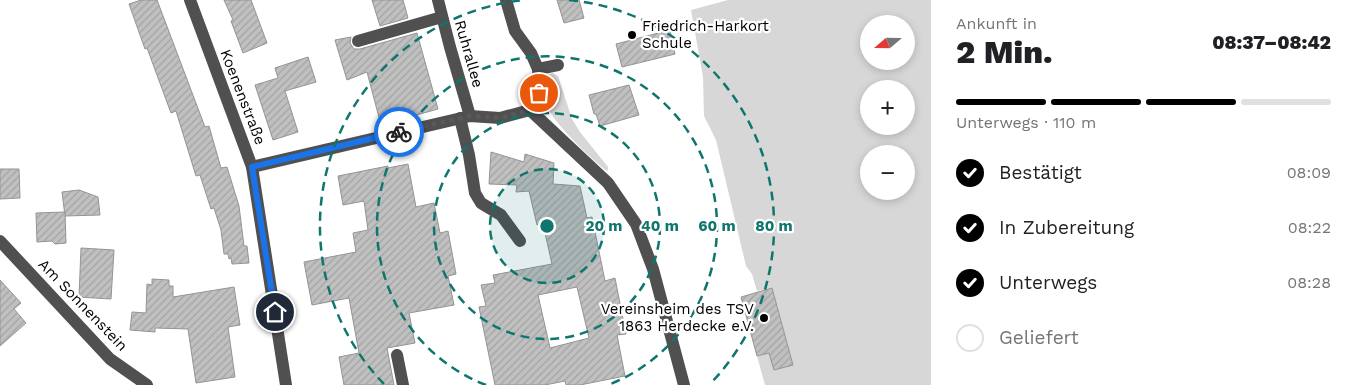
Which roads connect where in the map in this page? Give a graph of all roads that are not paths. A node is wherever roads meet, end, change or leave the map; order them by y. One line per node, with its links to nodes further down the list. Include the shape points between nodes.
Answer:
1 (190, 0): 10 (street, Koenenstraße)
2 (438, 0): 4 (street, Ruhrallee)
3 (506, 0): 7 (street, via 515,31)
4 (442, 16): 5 (street); 9 (street, Ruhrallee)
5 (358, 41)
6 (558, 65): 7 (street)
7 (538, 69): 8 (street, via 539,93)
8 (530, 110): 9 (street, via 500,118); 17 (street, via 608,183 636,224 653,269)
9 (465, 117): 10 (street); 12 (street, Ruhrallee, via 476,193 481,203 501,215)
10 (252, 167): 15 (street, Koenenstraße)
11 (0, 241): 14 (street, Am Sonnenstein, via 110,359)
12 (520, 241)
13 (397, 355): 16 (street)
14 (145, 385)
15 (286, 385)
16 (403, 385)
17 (684, 385)

